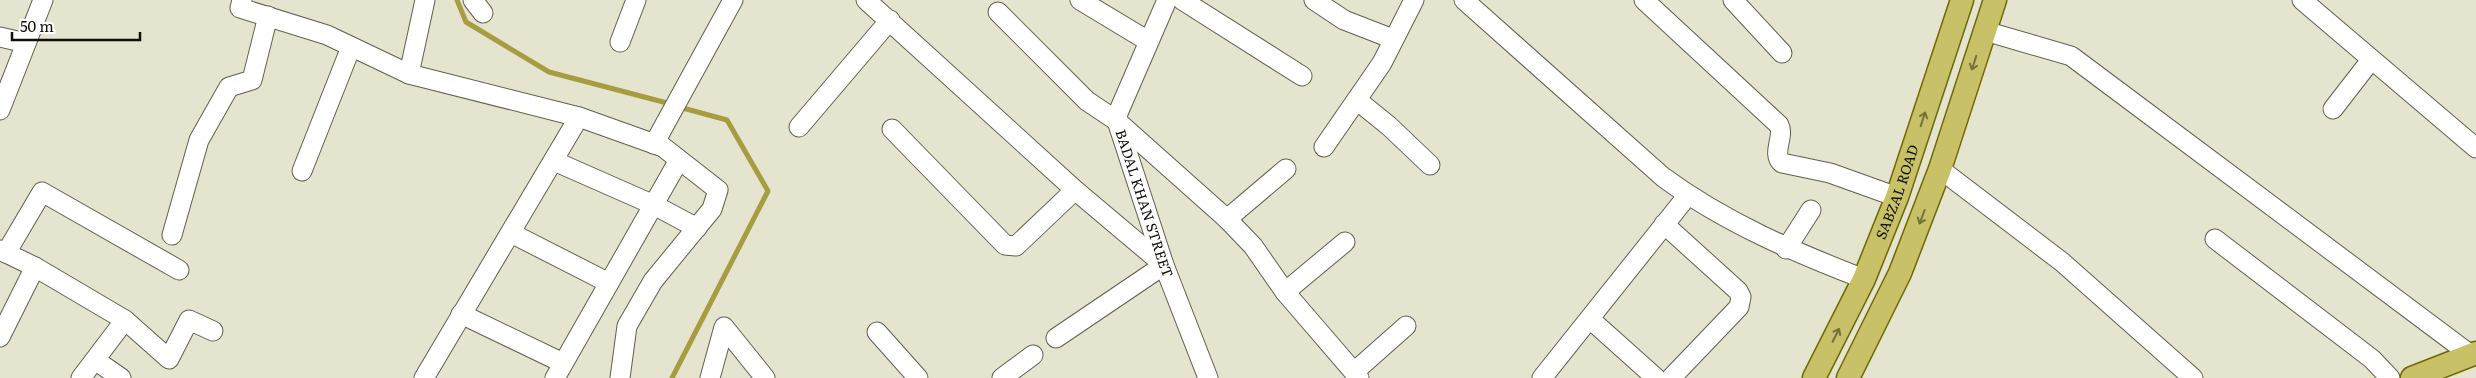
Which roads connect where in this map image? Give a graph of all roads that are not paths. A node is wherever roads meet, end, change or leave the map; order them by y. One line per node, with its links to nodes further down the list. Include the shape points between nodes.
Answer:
1 (43, 0): 26 (street)
2 (242, 0): 19 (street, via 240,8)
3 (425, 0): 30 (street)
4 (636, 0): 25 (street)
5 (733, 0): 39 (street)
6 (866, 0): 20 (street)
7 (1080, 0): 24 (street)
8 (1182, 0): 31 (street)
9 (1314, 0): 23 (street, via 1344,20)
10 (1414, 0): 23 (street)
11 (1464, 0): 49 (street, via 1663,177)
12 (1644, 0): 50 (street, via 1778,124 1781,131 1777,156 1782,163 1830,173)
13 (1962, 0): 50 (main road, SABZAL ROAD, one-way to 13)
14 (1995, 0): 21 (main road)
15 (2302, 0): 29 (street)
16 (1741, 3): 28 (street)
17 (1159, 4): 24 (street, BADAL KHAN STREET)
18 (998, 12): 36 (street, via 1087,101)
19 (268, 16): 27 (street); 57 (street, via 252,80 229,87 199,140)
20 (890, 20): 37 (street); 48 (street)
21 (1985, 31): 46 (main road, one-way to 46); 77 (street, via 2071,56)
22 (0, 37): 26 (street)
23 (1393, 40): 32 (street)
24 (1148, 41): 36 (street, BADAL KHAN STREET)
25 (620, 42)
26 (26, 43): 34 (street)
27 (351, 46): 30 (street); 47 (street)
28 (1782, 54)
29 (2371, 60): 33 (street); 41 (street)
30 (408, 74): 35 (street)
31 (1302, 76)
32 (1358, 101): 40 (street); 44 (street)
33 (2333, 108)
34 (0, 110)
35 (579, 117): 39 (street); 43 (street)
36 (1117, 121): 53 (street); 62 (street, BADAL KHAN STREET)
37 (799, 127)
38 (892, 129): 48 (street, via 1006,245 1016,246)
39 (657, 137): 42 (street, via 662,147)
40 (1324, 148)
41 (2476, 148)
42 (679, 160): 51 (street); 55 (street, via 718,190 712,209)
43 (554, 161): 51 (street); 56 (street)
44 (1430, 165)
45 (1286, 169): 53 (street)
46 (1940, 169): 94 (main road, one-way to 94, via 1900,273); 95 (street, via 2062,262)
47 (302, 171)
48 (1075, 190): 62 (street)
49 (1688, 195): 54 (street); 60 (street)
50 (1897, 198): 65 (main road, SABZAL ROAD)
51 (654, 205): 55 (street); 66 (street)
52 (1811, 210): 60 (street)
53 (1227, 219): 67 (street, via 1253,246)
54 (1664, 224): 69 (street); 92 (street, via 1741,297 1739,307)
55 (697, 228): 84 (street, via 654,281 627,326)
56 (511, 233): 66 (street); 68 (street)
57 (172, 235)
58 (2215, 239): 96 (street, via 2372,359)
59 (1345, 242): 67 (street)
60 (1786, 248): 65 (street)
61 (3, 251): 63 (street); 64 (street, via 42,192)
62 (1164, 265): 75 (street); 89 (street, BADAL KHAN STREET)
63 (35, 267): 70 (street); 74 (street)
64 (179, 270)
65 (1864, 279): 93 (main road, SABZAL ROAD, one-way to 65)
66 (609, 283): 79 (street)
67 (1285, 292): 80 (street)
68 (461, 314): 79 (street); 83 (street)
69 (1590, 319): 90 (street); 91 (street)
70 (125, 320): 72 (street, via 169,359 189,320); 78 (street)
71 (1406, 326): 80 (street)
72 (213, 331)
73 (877, 332): 87 (street)
74 (0, 337)
75 (1056, 338)
76 (1033, 354): 88 (street)
77 (2473, 354): 97 (main road)
78 (95, 360): 81 (street); 82 (street)
79 (559, 371)
80 (1356, 375)
81 (81, 378)
82 (121, 378)
83 (424, 378)
84 (620, 378)
85 (710, 378): 86 (street, via 724,327)
86 (765, 378)
87 (918, 378)
88 (1002, 378)
89 (1208, 378)
90 (1542, 378)
91 (1656, 378)
92 (1672, 378)
93 (1814, 378)
94 (1848, 378)
95 (2193, 378)
96 (2390, 378)
97 (2412, 378)

